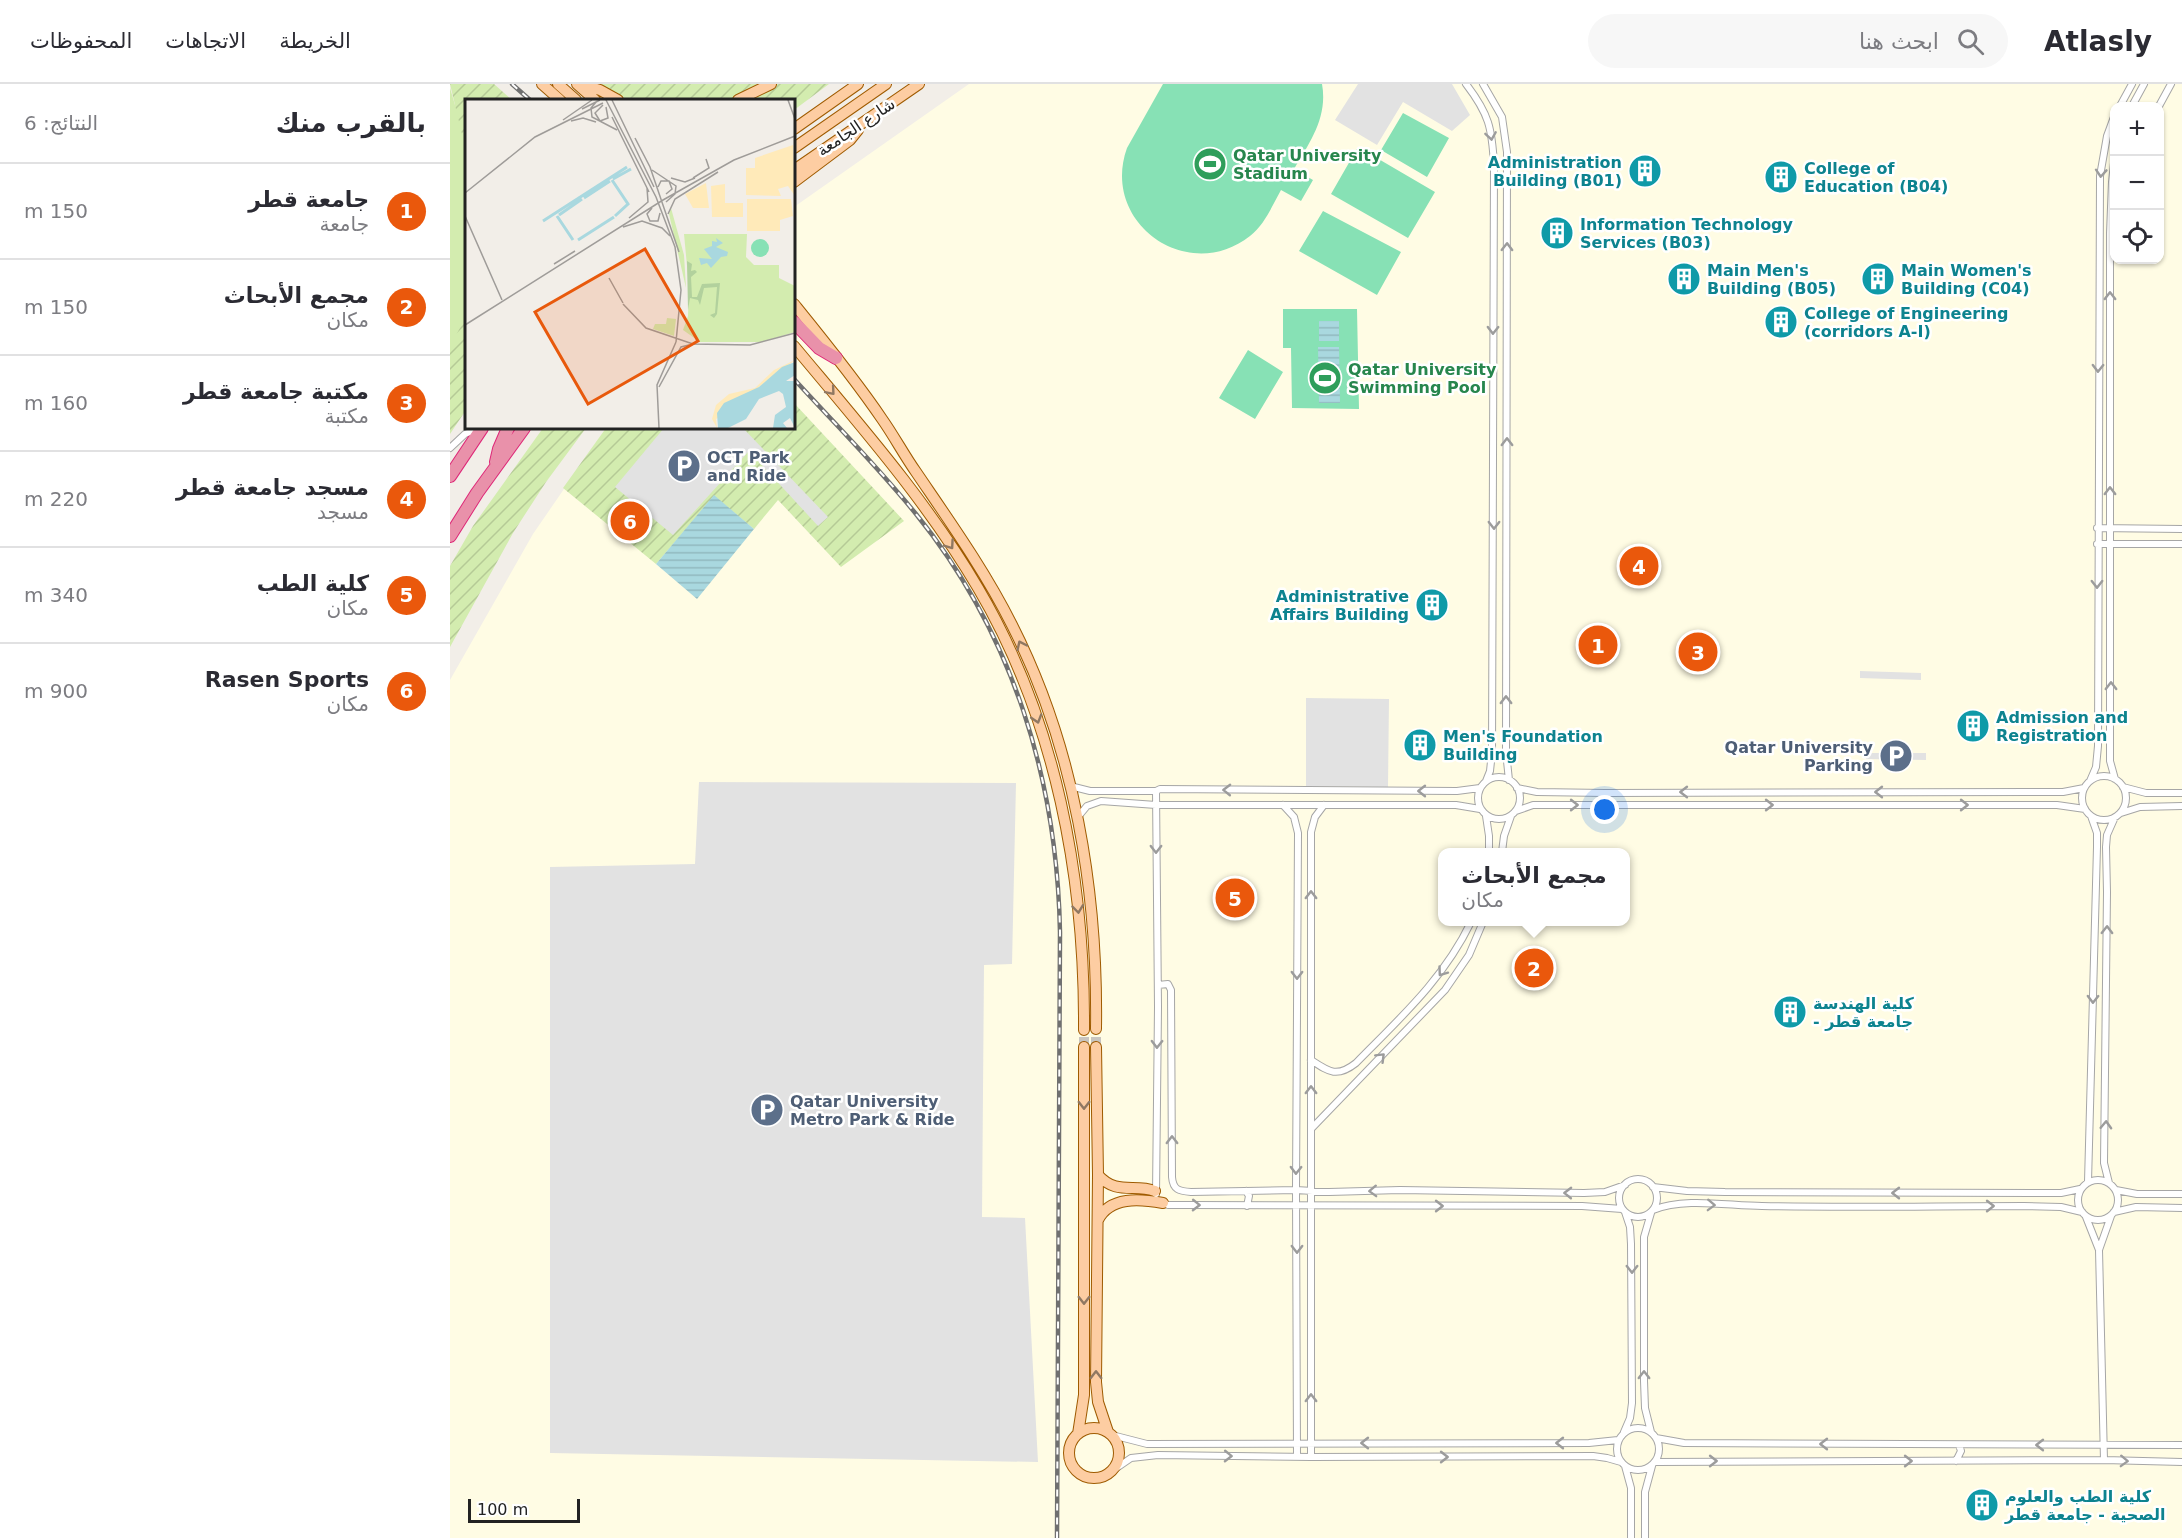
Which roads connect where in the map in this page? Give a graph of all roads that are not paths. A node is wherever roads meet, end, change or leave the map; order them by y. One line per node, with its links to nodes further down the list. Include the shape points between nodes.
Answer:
1 (542, 84): 13 (main road)
2 (558, 84): 14 (main road)
3 (578, 84): 15 (main road); 16 (main road)
4 (771, 84): 17 (main road)
5 (858, 84): 22 (main road, شارع الجامعة)
6 (886, 84): 24 (main road)
7 (919, 84): 21 (main road, شارع الجامعة)
8 (1466, 84): 30 (street, one-way to 30, via 1487,117 1491,131)
9 (1483, 84): 31 (street, one-way to 9, via 1506,137 1497,106)
10 (2132, 84): 18 (street)
11 (2144, 84): 19 (street)
12 (2171, 84): 20 (street)
13 (559, 99)
14 (575, 99)
15 (594, 99)
16 (616, 99)
17 (740, 99)
18 (2122, 102)
19 (2134, 102)
20 (2160, 102)
21 (861, 123): 25 (main road, شارع الجامعة); 26 (main road, via 850,140)
22 (795, 128)
23 (2110, 129): 27 (street, one-way to 27, via 2100,176)
24 (795, 147)
25 (795, 169)
26 (795, 181)
27 (2099, 232): 28 (street); 45 (street, one-way to 45)
28 (2110, 232)
29 (2110, 264): 46 (street, one-way to 29)
30 (1494, 272): 31 (street); 36 (street, one-way to 36)
31 (1507, 272): 37 (street)
32 (795, 305): 35 (main road)
33 (795, 323): 35 (highway, via 819,348)
34 (795, 347): 90 (main road, one-way to 90, via 883,451 954,551 1014,657 1052,767 1063,813 1081,933)
35 (836, 358): 64 (main road, one-way to 35, via 1038,685 1004,609 881,418)
36 (1494, 399): 37 (street); 52 (street, one-way to 52)
37 (1507, 399): 53 (street, one-way to 37)
38 (478, 429): 42 (street, via 465,434)
39 (480, 429): 44 (highway)
40 (508, 429): 43 (highway, via 496,456)
41 (523, 429): 43 (highway)
42 (450, 448)
43 (496, 467): 48 (highway)
44 (450, 476)
45 (2097, 528): 46 (street); 49 (street)
46 (2110, 528): 47 (street); 50 (street)
47 (2182, 529)
48 (450, 536)
49 (2097, 544): 50 (street); 54 (street)
50 (2111, 544): 51 (street); 55 (street)
51 (2182, 544)
52 (1494, 562): 53 (street); 62 (street, via 1492,763)
53 (1507, 562): 60 (street, one-way to 53)
54 (2097, 565): 55 (street); 56 (street, one-way to 56)
55 (2111, 565): 57 (street)
56 (2097, 627): 57 (street); 58 (street)
57 (2111, 627): 59 (street, one-way to 57)
58 (2098, 744): 59 (street); 63 (street)
59 (2110, 745): 61 (street)
60 (1509, 780): 62 (street, via 1499,777); 66 (street)
61 (2115, 780): 63 (street, via 2102,776); 68 (street)
62 (1486, 781): 65 (street)
63 (2090, 781): 67 (street)
64 (1070, 786): 69 (street, via 1090,791); 81 (main road)
65 (1480, 788): 69 (street, one-way to 69); 75 (street)
66 (1518, 788): 67 (street, one-way to 66, via 2063,792 1605,793); 77 (street, via 1520,801)
67 (2084, 788): 76 (street)
68 (2123, 788): 70 (street, via 2146,793); 78 (street, via 2126,801)
69 (1156, 791): 71 (street)
70 (2182, 793)
71 (1156, 805): 72 (street); 81 (street, via 1096,802); 88 (street, one-way to 88)
72 (1283, 805): 73 (street); 101 (street, one-way to 101, via 1294,817 1298,833)
73 (1324, 805): 75 (street, via 1456,805); 93 (street, one-way to 73, via 1311,832)
74 (2182, 806): 78 (street, via 2140,807)
75 (1480, 809): 79 (street)
76 (2085, 809): 77 (street, one-way to 76, via 1533,805 2057,805); 80 (street)
77 (1514, 814): 79 (street, via 1499,820); 85 (street)
78 (2117, 815): 80 (street, via 2103,820); 83 (street)
79 (1486, 816): 84 (street)
80 (2091, 816): 82 (street)
81 (1077, 818): 89 (main road, via 1094,942)
82 (2097, 835): 83 (street); 96 (street, one-way to 96)
83 (2107, 835): 97 (street, one-way to 83, via 2104,1163)
84 (1489, 848)
85 (1502, 848)
86 (1468, 926): 93 (street, one-way to 93, via 1438,978 1356,1064 1338,1073)
87 (1481, 926): 94 (street, one-way to 87, via 1445,990 1469,955)
88 (1158, 985): 103 (street, one-way to 103); 104 (street, one-way to 88, via 1186,1192 1173,1185 1170,990 1168,984)
89 (1096, 1029)
90 (1084, 1030)
91 (1084, 1047): 124 (main road, one-way to 124, via 1084,1395)
92 (1096, 1047): 95 (main road)
93 (1311, 1060): 94 (street, one-way to 93)
94 (1311, 1128): 105 (street)
95 (1098, 1175): 103 (main road, via 1116,1187); 120 (main road)
96 (2088, 1182): 97 (street, via 2099,1179); 100 (street)
97 (2109, 1183): 102 (street)
98 (1625, 1185): 99 (street, via 1638,1179); 105 (street, one-way to 105, via 1605,1192 1584,1193); 116 (street, via 1619,1198)
99 (1653, 1187): 106 (street, one-way to 99, via 1687,1191); 117 (street, via 1657,1198)
100 (2080, 1189): 107 (street); 118 (street, via 2078,1203)
101 (1296, 1190): 104 (street); 105 (street); 114 (street)
102 (2116, 1190): 108 (street); 119 (street, via 2119,1202)
103 (1155, 1191): 109 (street)
104 (1246, 1191): 110 (street)
105 (1311, 1191): 111 (street)
106 (1921, 1193): 107 (street); 112 (street)
107 (1957, 1193): 113 (street)
108 (2182, 1194)
109 (1163, 1203): 110 (street, one-way to 110); 120 (main road, via 1118,1202)
110 (1247, 1206): 114 (street)
111 (1311, 1206): 114 (street); 116 (street, one-way to 116, via 1582,1206); 129 (street, one-way to 111)
112 (1920, 1206): 113 (street); 117 (street, one-way to 112, via 1681,1204)
113 (1956, 1206): 118 (street, one-way to 118, via 2061,1207)
114 (1296, 1207): 128 (street, one-way to 128)
115 (2182, 1208): 119 (street, via 2136,1207)
116 (1624, 1210): 117 (street, via 1640,1217); 122 (street, one-way to 122, via 1631,1244 1632,1402)
117 (1652, 1211): 125 (street, one-way to 117, via 1645,1408 1644,1381 1644,1238)
118 (2084, 1214): 119 (street, via 2096,1220); 121 (street)
119 (2112, 1214): 121 (street)
120 (1098, 1220): 123 (main road, one-way to 120, via 1096,1392)
121 (2099, 1250): 131 (street)
122 (1624, 1432): 125 (street, via 1638,1427); 126 (street)
123 (1110, 1433): 124 (main road, via 1092,1428); 127 (street, via 1141,1443); 141 (main road, via 1120,1451)
124 (1078, 1434): 141 (main road, via 1069,1451 1077,1472 1094,1479)
125 (1654, 1435): 130 (street, one-way to 125, via 1684,1443); 140 (street, via 1659,1449)
126 (1618, 1440): 129 (street, one-way to 129); 139 (street, via 1617,1454)
127 (1170, 1443): 128 (street); 133 (street)
128 (1298, 1443): 129 (street); 134 (street)
129 (1311, 1444): 135 (street)
130 (1959, 1445): 131 (street, one-way to 130); 137 (street, via 1961,1451)
131 (2102, 1445): 132 (street); 136 (street)
132 (2182, 1445)
133 (1169, 1455): 134 (street, one-way to 134); 141 (street, via 1131,1458)
134 (1298, 1457): 135 (street)
135 (1311, 1457): 139 (street, one-way to 139, via 1593,1456)
136 (2104, 1460): 137 (street); 138 (street, one-way to 138)
137 (1956, 1461): 140 (street, one-way to 137)
138 (2182, 1462)
139 (1623, 1464): 140 (street, via 1638,1470); 142 (street, via 1631,1488)
140 (1653, 1464): 143 (street, via 1645,1492)
141 (1115, 1469)
142 (1631, 1538)
143 (1645, 1538)

